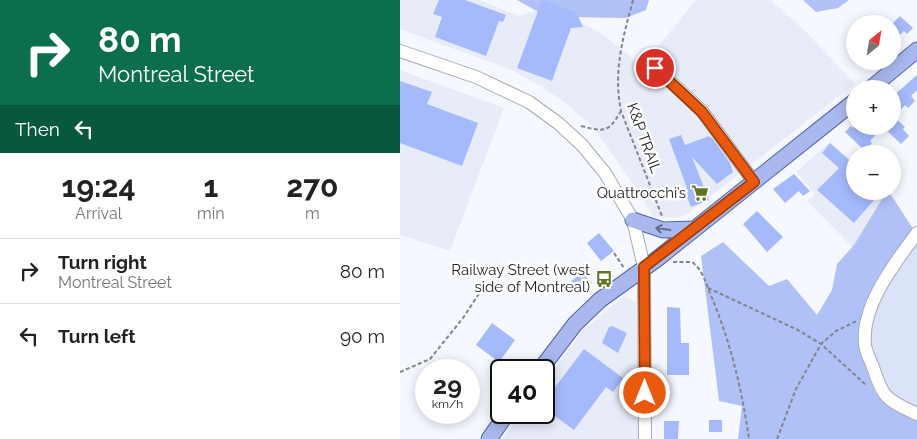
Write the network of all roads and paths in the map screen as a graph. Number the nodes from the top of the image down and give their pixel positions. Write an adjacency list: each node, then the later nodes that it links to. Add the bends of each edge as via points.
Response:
1 (633, 0): 7 (path, K&P TRAIL, via 619,60)
2 (917, 50): 5 (main road)
3 (400, 51): 10 (street, via 476,77 530,102 558,122 605,173)
4 (655, 68): 9 (street, via 702,112)
5 (881, 80)
6 (846, 108): 9 (main road)
7 (621, 111): 8 (path, via 606,130); 11 (path, K&P TRAIL)
8 (581, 126)
9 (754, 182): 12 (main road)
10 (633, 220): 12 (main road, one-way to 10, via 663,230); 16 (street)
11 (666, 222)
12 (695, 228): 16 (main road)
13 (917, 233): 20 (street, via 880,289)
14 (614, 254): 17 (path)
15 (672, 262): 19 (path, via 692,262 702,273)
16 (644, 267): 22 (main road, via 600,300 575,324); 28 (street)
17 (624, 268)
18 (486, 282): 23 (path, via 463,318 430,359)
19 (708, 288): 21 (path, via 773,316); 29 (path, via 742,392)
20 (868, 315): 21 (path, via 836,331); 24 (street, via 866,345)
21 (821, 344): 24 (path, via 863,383); 30 (path, via 796,389)
22 (548, 359)
23 (400, 372)
24 (882, 392): 25 (street)
25 (917, 414)
26 (500, 424): 27 (main road)
27 (489, 439)
28 (645, 439)
29 (749, 439)
30 (777, 439)

